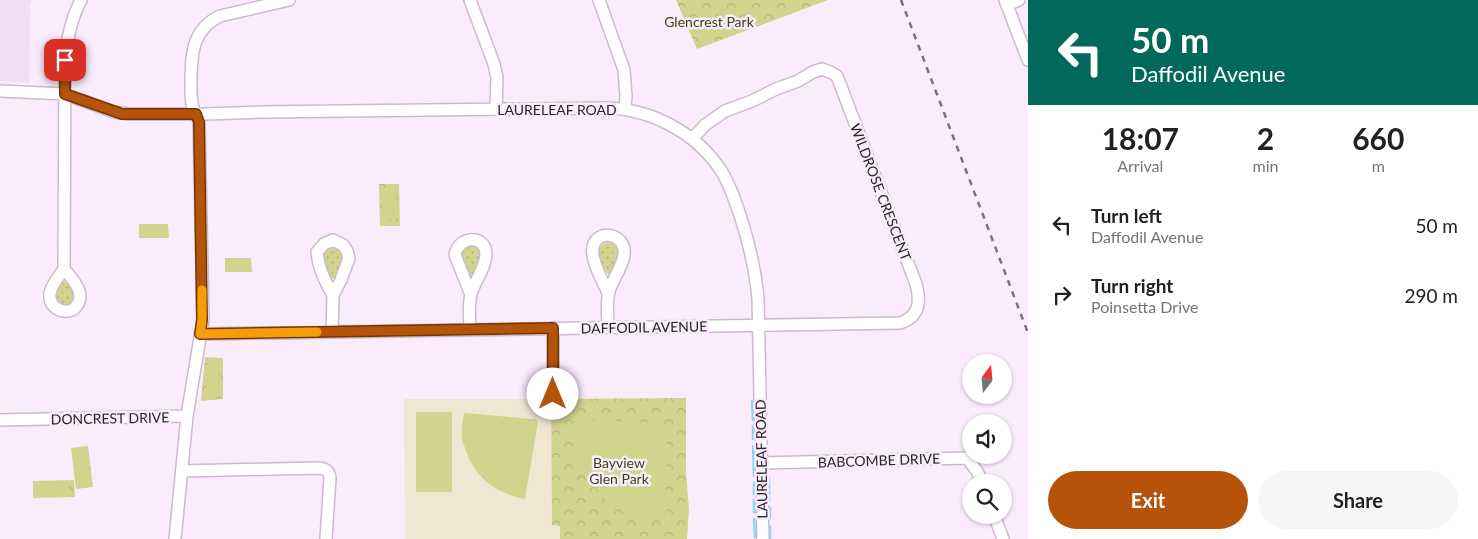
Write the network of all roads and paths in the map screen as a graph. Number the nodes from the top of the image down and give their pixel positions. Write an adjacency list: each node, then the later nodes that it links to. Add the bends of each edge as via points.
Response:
1 (81, 0): 9 (street, via 66,43)
2 (289, 0): 12 (street, via 220,16 205,26 191,60 192,105)
3 (470, 0): 10 (street, via 494,64)
4 (599, 0): 11 (street, via 624,70)
5 (1019, 0): 6 (street)
6 (1006, 2): 7 (street)
7 (1028, 60)
8 (0, 91): 9 (street, LAURELEAF ROAD)
9 (65, 94): 12 (street, LAURELEAF ROAD, via 122,114); 14 (street)
10 (496, 109): 11 (street, LAURELEAF ROAD); 12 (street, LAURELEAF ROAD)
11 (625, 109): 13 (street, LAURELEAF ROAD, via 674,126)
12 (196, 114): 23 (street, via 200,173)
13 (692, 139): 18 (street, LAURELEAF ROAD, via 721,171 737,204 755,271); 18 (street, WILDROSE CRESCENT, via 725,110 822,69 837,76 919,296 910,320 900,323)
14 (64, 269)
15 (608, 293): 19 (street)
16 (333, 295): 22 (street)
17 (471, 295): 21 (street)
18 (759, 325): 19 (street, DAFFODIL AVENUE); 27 (street, LAURELEAF ROAD)
19 (608, 327): 20 (street, DAFFODIL AVENUE)
20 (553, 328): 21 (street, DAFFODIL AVENUE); 24 (street)
21 (470, 330): 22 (street, DAFFODIL AVENUE)
22 (332, 332): 23 (street, DAFFODIL AVENUE)
23 (200, 334): 25 (street)
24 (553, 394)
25 (186, 416): 26 (street, DONCREST DRIVE); 28 (street, DONCREST DRIVE)
26 (0, 420)
27 (762, 462): 29 (street, BABCOMBE DRIVE, via 967,458); 33 (street, LAURELEAF ROAD)
28 (182, 472): 31 (street, DONCREST DRIVE); 32 (street, via 325,469 330,478)
29 (978, 474)
30 (997, 524): 34 (street)
31 (175, 539)
32 (326, 539)
33 (763, 539)
34 (1003, 539)

